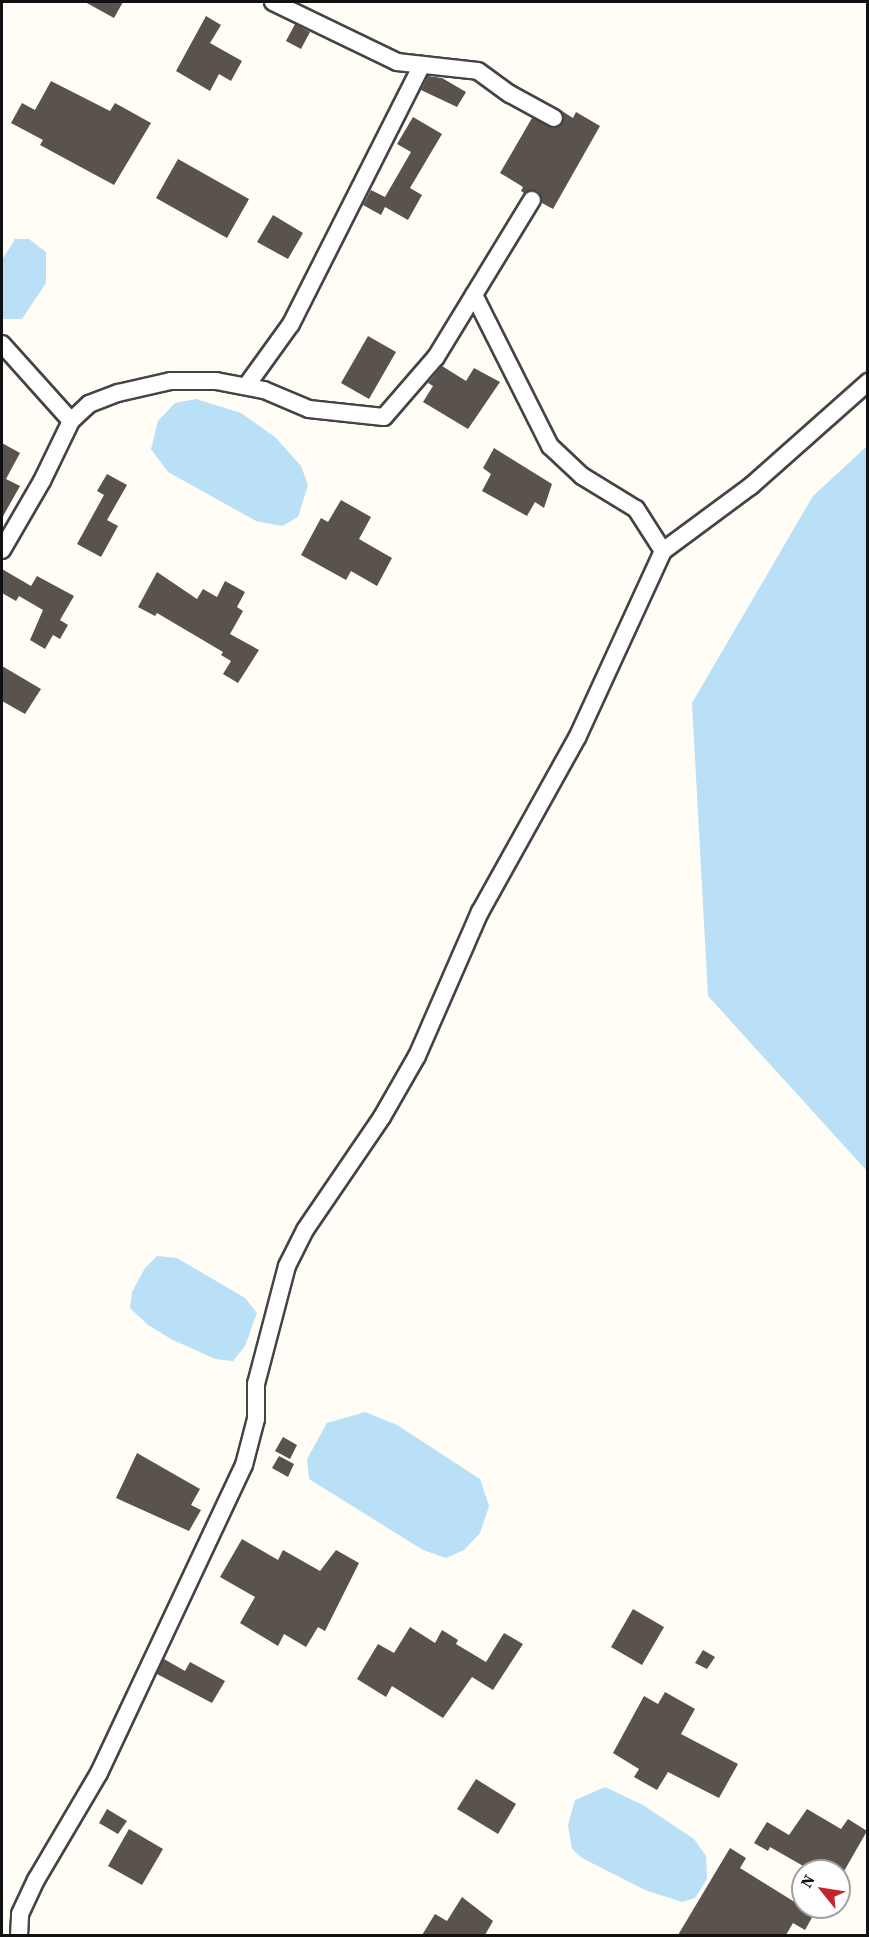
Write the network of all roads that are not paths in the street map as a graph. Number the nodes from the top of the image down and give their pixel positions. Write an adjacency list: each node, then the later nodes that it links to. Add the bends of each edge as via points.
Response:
1 (273, 2): 2 (street, via 397,62)
2 (422, 65): 3 (street, via 478,71); 8 (street, via 291,324)
3 (554, 118)
4 (532, 200): 5 (street)
5 (474, 295): 8 (street, via 436,357 384,417 309,409); 11 (street, via 550,446 582,476 636,509)
6 (2, 344): 9 (street)
7 (867, 382): 11 (street, via 751,486)
8 (247, 385): 9 (street, via 216,381 146,384 89,404)
9 (71, 421): 10 (street)
10 (2, 550)
11 (663, 551): 12 (street, via 577,738 480,912 417,1056 382,1117 305,1230 287,1266 256,1384 256,1419 244,1465 99,1773 20,1914)
12 (19, 1935)

